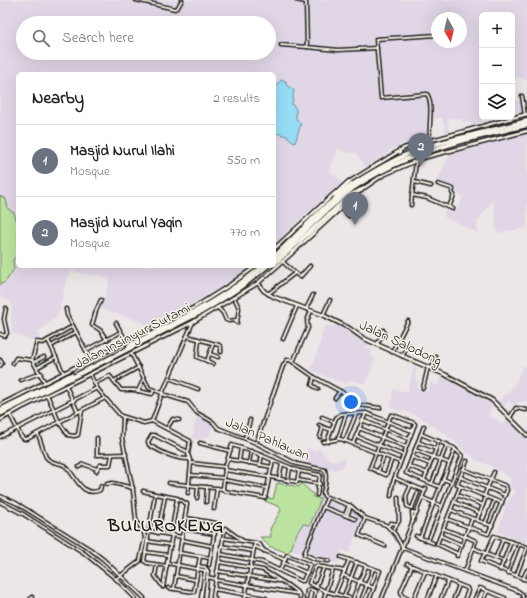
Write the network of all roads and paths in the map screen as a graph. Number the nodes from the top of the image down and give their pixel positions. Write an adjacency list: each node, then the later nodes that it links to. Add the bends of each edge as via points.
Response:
1 (136, 0): 2 (street, via 174,9)
2 (182, 0)
3 (296, 0): 6 (street, via 306,2)
4 (431, 35): 7 (street, via 376,39)
5 (281, 45): 6 (street)
6 (307, 47): 7 (street, via 338,50)
7 (377, 48): 14 (street, via 381,98 427,94 431,116)
8 (522, 96): 9 (street)
9 (526, 115): 14 (street)
10 (527, 120): 13 (highway)
11 (527, 125): 13 (highway)
12 (527, 131): 16 (street)
13 (465, 139): 20 (highway, bridge, via 423,152)
14 (430, 140): 15 (street)
15 (399, 150): 17 (street); 20 (street)
16 (416, 160): 17 (street); 18 (street)
17 (405, 165): 22 (street, via 383,175)
18 (414, 182): 21 (street); 23 (street)
19 (438, 184): 25 (street, via 453,189 454,195)
20 (351, 185): 29 (street, via 322,204); 30 (highway); 31 (highway)
21 (431, 186)
22 (361, 190): 26 (street); 32 (highway, via 351,195)
23 (412, 195): 24 (street); 25 (street)
24 (411, 204)
25 (449, 207): 27 (street)
26 (341, 208): 28 (street); 33 (street)
27 (453, 209)
28 (349, 216)
29 (276, 247)
30 (276, 254)
31 (276, 258)
32 (276, 262)
33 (283, 262): 39 (street); 41 (street)
34 (310, 266): 41 (street, via 300,277)
35 (253, 268): 69 (street, via 195,307)
36 (260, 268): 121 (highway, Jalan Insinyur Sutami, via 200,309)
37 (265, 268): 42 (highway, Jalan Insinyur Sutami)
38 (268, 268): 42 (highway)
39 (276, 268)
40 (276, 268): 43 (street)
41 (295, 273): 44 (street)
42 (256, 276): 125 (highway, Jalan Insinyur Sutami, via 201,312)
43 (258, 283): 44 (street, Jalan Salodong); 46 (street)
44 (268, 294): 49 (street, Jalan Salodong)
45 (313, 295): 53 (street)
46 (234, 297): 50 (street); 50 (street, via 239,308 236,323 236,320 226,320)
47 (101, 300): 67 (street, via 92,326 100,330)
48 (330, 300): 55 (street)
49 (297, 306): 53 (street, Jalan Salodong); 65 (street)
50 (217, 307): 57 (street)
51 (6, 308): 63 (street, via 4,319 7,333 5,336)
52 (66, 309): 59 (street)
53 (306, 309): 54 (street, Jalan Salodong)
54 (311, 311): 55 (street, Jalan Salodong); 88 (street, via 307,321 308,328)
55 (323, 315): 71 (street, Jalan Salodong)
56 (408, 321): 76 (street)
57 (193, 322): 64 (street); 77 (street)
58 (116, 323): 62 (street)
59 (73, 326): 61 (street); 66 (street)
60 (383, 330): 71 (street)
61 (76, 332): 73 (street); 74 (street)
62 (122, 332): 67 (street); 69 (street)
63 (0, 334)
64 (186, 336): 68 (street); 101 (street)
65 (283, 338)
66 (48, 340): 73 (street); 86 (street, via 36,342)
67 (107, 340): 74 (street)
68 (199, 340): 70 (street); 87 (street, via 197,357)
69 (127, 342): 85 (street)
70 (213, 344): 75 (street, via 220,346); 78 (street)
71 (377, 344): 76 (street, Jalan Salodong)
72 (409, 345): 79 (street)
73 (51, 346): 81 (street)
74 (86, 350): 85 (street)
75 (221, 352)
76 (392, 352): 79 (street, Jalan Salodong)
77 (131, 353): 93 (street, Jalan Pahlawan); 98 (street)
78 (210, 354): 82 (street); 87 (street)
79 (402, 356): 94 (street, Jalan Salodong)
80 (44, 357): 86 (street)
81 (56, 357): 92 (street); 96 (street)
82 (218, 357)
83 (436, 357): 95 (street)
84 (0, 360): 91 (street)
85 (91, 360): 96 (street)
86 (33, 361): 89 (street, via 16,358); 92 (street)
87 (208, 361): 90 (street)
88 (293, 362): 99 (street); 169 (street, via 288,360 284,363)
89 (13, 363)
90 (213, 364)
91 (0, 366)
92 (37, 367): 97 (street)
93 (139, 367): 100 (street, Jalan Pahlawan); 104 (street)
94 (428, 367): 95 (street, Jalan Salodong); 109 (street)
95 (431, 369): 134 (street, Jalan Salodong, via 446,374 492,400)
96 (63, 372): 103 (street)
97 (41, 373): 102 (street); 103 (street)
98 (90, 374): 105 (street); 106 (street)
99 (314, 377): 108 (street, via 312,386); 113 (street)
100 (144, 378): 111 (street, Jalan Pahlawan, via 149,388); 112 (street)
101 (169, 378): 110 (street); 114 (street)
102 (21, 380)
103 (44, 381): 119 (street)
104 (114, 381): 105 (street, via 109,376); 112 (street, via 120,389)
105 (95, 383): 107 (street)
106 (66, 386): 115 (street); 118 (street)
107 (97, 388): 116 (street); 118 (street)
108 (318, 388)
109 (423, 388)
110 (198, 389)
111 (154, 390): 112 (street, via 152,394); 114 (street, Jalan Pahlawan)
112 (138, 391)
113 (340, 391): 117 (street); 120 (street, via 347,395 347,404)
114 (162, 394): 140 (street); 160 (street, Jalan Pahlawan, via 188,402 197,413 218,428)
115 (47, 395): 122 (street); 125 (street)
116 (105, 398): 123 (street); 131 (street)
117 (335, 398)
118 (72, 400): 122 (street); 126 (street)
119 (0, 405)
120 (380, 408)
121 (0, 410)
122 (54, 410): 141 (street); 146 (street)
123 (82, 410): 126 (street); 141 (street, via 78,436 68,435)
124 (526, 410): 134 (street, via 516,408)
125 (9, 412): 130 (highway, Jalan Insinyur Sutami); 136 (street); 146 (street)
126 (78, 412): 141 (street)
127 (356, 413): 128 (street); 129 (street); 164 (street)
128 (366, 413): 139 (street); 143 (street)
129 (346, 414): 133 (street); 162 (street)
130 (0, 415)
131 (123, 417): 140 (street, via 144,423); 183 (street, via 122,438)
132 (322, 417): 135 (street)
133 (336, 418): 135 (street); 142 (street)
134 (509, 418): 155 (street, Jalan Salodong)
135 (328, 419): 142 (street)
136 (0, 420)
137 (179, 420): 147 (street, via 173,419)
138 (250, 420): 160 (street)
139 (362, 420): 149 (street); 151 (street)
140 (152, 421): 147 (street)
141 (59, 422): 153 (street)
142 (334, 422): 150 (street)
143 (389, 422): 151 (street); 152 (street); 152 (street, via 391,415 394,415 414,423)
144 (319, 425): 148 (street)
145 (424, 426): 154 (street)
146 (17, 428): 153 (street, via 24,439); 157 (street)
147 (167, 428): 180 (street, via 190,441)
148 (323, 428): 150 (street); 158 (street)
149 (359, 428): 156 (street); 161 (street)
150 (331, 430): 167 (street)
151 (386, 430): 161 (street); 163 (street)
152 (412, 431): 163 (street)
153 (38, 434): 233 (street, via 47,458 57,465 66,466 83,488 97,491)
154 (421, 434): 165 (street); 168 (street)
155 (527, 435)
156 (356, 436): 171 (street); 173 (street)
157 (0, 437)
158 (320, 437)
159 (98, 438): 184 (street, via 97,455)
160 (245, 438): 169 (street, Jalan Pahlawan)
161 (383, 438): 173 (street); 174 (street)
162 (338, 439): 164 (street); 167 (street)
163 (409, 439): 174 (street)
164 (346, 441): 171 (street)
165 (439, 441): 172 (street); 176 (street)
166 (323, 442): 167 (street)
167 (328, 442)
168 (418, 442): 176 (street); 178 (street)
169 (256, 443): 257 (street, Jalan Pahlawan, via 297,464 325,470 326,486 322,493)
170 (200, 444): 179 (street)
171 (353, 444): 182 (street)
172 (447, 444): 177 (street); 194 (street)
173 (379, 445): 182 (street); 186 (street)
174 (406, 447): 186 (street)
175 (241, 448): 179 (street, via 232,445); 181 (street); 195 (street)
176 (436, 449): 189 (street)
177 (455, 449): 200 (street); 226 (street, via 461,457)
178 (415, 450): 188 (street); 189 (street)
179 (230, 451): 191 (street)
180 (188, 452): 190 (street); 190 (street, via 154,435 148,442 168,455)
181 (251, 452): 185 (street); 199 (street)
182 (376, 453): 187 (street); 212 (street, via 370,468)
183 (126, 454): 184 (street); 238 (street)
184 (112, 455): 205 (street, via 110,465 100,465 97,470 84,464)
185 (262, 455): 193 (street); 203 (street)
186 (403, 455): 197 (street)
187 (384, 456): 192 (street); 212 (street)
188 (412, 457): 202 (street); 204 (street)
189 (433, 457): 194 (street); 202 (street)
190 (189, 459): 198 (street)
191 (228, 459): 195 (street); 206 (street)
192 (392, 459): 197 (street); 212 (street, via 386,474)
193 (273, 460): 201 (street); 207 (street)
194 (441, 460): 200 (street); 230 (street)
195 (239, 461): 199 (street)
196 (467, 461): 209 (street)
197 (400, 462): 216 (street)
198 (191, 463): 206 (street); 215 (street)
199 (249, 463): 203 (street)
200 (449, 463): 221 (street)
201 (282, 464): 208 (street); 220 (street)
202 (430, 464): 214 (street)
203 (260, 465): 207 (street)
204 (408, 466): 214 (street); 223 (street, via 406,474)
205 (79, 467)
206 (226, 467): 210 (street)
207 (272, 467): 217 (street)
208 (290, 468): 211 (street); 225 (street)
209 (463, 469): 218 (street); 224 (street)
210 (225, 470): 217 (street); 219 (street)
211 (299, 471): 222 (street); 229 (street, via 320,475)
212 (378, 472)
213 (494, 472): 224 (street)
214 (427, 473): 223 (street)
215 (190, 475): 219 (street); 231 (street)
216 (395, 476): 232 (street); 252 (street)
217 (270, 477): 220 (street); 241 (street)
218 (460, 477): 237 (street, via 457,484); 242 (street)
219 (224, 479): 240 (street); 241 (street)
220 (280, 479): 225 (street)
221 (443, 479): 226 (street); 236 (street)
222 (298, 480): 225 (street); 229 (street)
223 (424, 480): 230 (street)
224 (490, 480): 242 (street); 249 (street, via 507,486)
225 (288, 481)
226 (451, 482): 267 (street)
227 (169, 483): 231 (street)
228 (107, 484): 238 (street)
229 (320, 484): 248 (street)
230 (432, 484): 236 (street)
231 (188, 485): 234 (street); 244 (street)
232 (411, 485): 245 (street, via 406,496 407,506 412,508); 258 (street, via 426,490)
233 (101, 486)
234 (198, 486): 235 (street); 256 (street)
235 (207, 487): 239 (street); 261 (street)
236 (440, 487): 263 (street)
237 (460, 487): 247 (street); 253 (street)
238 (133, 488): 357 (street, via 136,520 145,538 140,561)
239 (217, 488): 240 (street); 269 (street)
240 (222, 488): 241 (street, via 264,499)
241 (267, 488)
242 (487, 488): 249 (street); 253 (street)
243 (143, 491): 246 (street)
244 (188, 493)
245 (418, 493)
246 (154, 494): 251 (street); 288 (street)
247 (457, 494): 262 (street); 265 (street)
248 (317, 495)
249 (505, 495): 264 (street)
250 (0, 496): 357 (street, via 16,503 90,550)
251 (165, 496): 255 (street); 290 (street)
252 (391, 496)
253 (485, 496): 259 (street); 265 (street)
254 (398, 497): 280 (street)
255 (177, 498): 274 (street, via 187,504); 292 (street)
256 (197, 498)
257 (327, 498): 266 (street); 268 (street)
258 (423, 498): 263 (street); 271 (street)
259 (494, 500): 264 (street); 282 (street)
260 (0, 502): 367 (street, via 84,553)
261 (206, 502)
262 (454, 502): 270 (street); 272 (street)
263 (434, 503): 267 (street); 298 (street)
264 (502, 503): 284 (street)
265 (483, 505): 272 (street)
266 (350, 506): 273 (street); 275 (street)
267 (442, 506): 303 (street)
268 (323, 507): 273 (street); 332 (street, via 304,554 314,560)
269 (214, 509)
270 (451, 510): 276 (street); 278 (street)
271 (417, 513): 281 (street); 281 (street, via 412,512)
272 (480, 513): 279 (street)
273 (346, 516): 277 (street)
274 (186, 518): 286 (street); 291 (street, via 214,522)
275 (365, 518): 283 (street); 313 (street, via 359,535)
276 (472, 518): 279 (street); 285 (street)
277 (355, 519)
278 (447, 519): 285 (street); 287 (street)
279 (477, 520): 282 (street)
280 (397, 524): 283 (street, via 390,523); 289 (street)
281 (413, 524): 314 (street)
282 (485, 524): 284 (street)
283 (388, 526): 289 (street)
284 (492, 526): 285 (street, via 488,534)
285 (469, 527): 295 (street)
286 (184, 529): 291 (street); 296 (street)
287 (444, 529): 294 (street); 295 (street)
288 (149, 530): 290 (street); 301 (street)
289 (393, 531): 314 (street)
290 (158, 533): 292 (street)
291 (214, 534): 310 (street)
292 (171, 535): 296 (street); 308 (street)
293 (416, 536): 298 (street)
294 (440, 536): 309 (street); 309 (street, via 438,545 458,555)
295 (465, 536): 309 (street); 315 (street, via 476,541)
296 (182, 537): 300 (street)
297 (223, 538): 302 (street); 302 (street, via 226,528); 311 (street)
298 (420, 538): 303 (street)
299 (503, 539): 304 (street); 321 (street, via 494,536); 326 (street)
300 (182, 540): 310 (street); 320 (street)
301 (147, 541): 308 (street); 319 (street)
302 (243, 541): 305 (street)
303 (428, 541): 306 (street)
304 (511, 542): 307 (street); 330 (street)
305 (255, 543): 312 (street); 317 (street)
306 (433, 543)
307 (520, 544): 316 (street); 356 (street)
308 (170, 545): 323 (street)
309 (462, 545)
310 (212, 546): 327 (street)
311 (221, 546): 318 (street); 322 (street)
312 (254, 546): 317 (street); 318 (street)
313 (385, 546)
314 (403, 548): 353 (street); 403 (street)
315 (474, 548): 321 (street); 353 (street)
316 (527, 548): 362 (street)
317 (264, 550): 331 (street)
318 (253, 551): 328 (street)
319 (145, 552): 323 (street); 338 (street, via 144,562)
320 (180, 552): 324 (street); 336 (street)
321 (486, 553): 326 (street); 349 (street, via 482,562)
322 (220, 554): 328 (street); 333 (street)
323 (168, 555): 335 (street)
324 (200, 556): 327 (street); 344 (street)
325 (341, 557): 329 (street)
326 (496, 557): 330 (street)
327 (210, 558): 339 (street)
328 (252, 560): 345 (street); 348 (street)
329 (349, 560): 334 (street); 352 (street)
330 (504, 560): 349 (street)
331 (284, 561): 348 (street); 355 (street); 355 (street, via 288,556 310,565)
332 (329, 561)
333 (219, 562): 345 (street); 351 (street)
334 (357, 562): 341 (street); 364 (street)
335 (167, 563): 336 (street); 340 (street)
336 (178, 564): 344 (street); 359 (street)
337 (407, 564): 342 (street)
338 (157, 565): 340 (street); 340 (street, via 155,576 163,587)
339 (209, 565)
340 (167, 566)
341 (366, 566): 347 (street); 372 (street)
342 (412, 566): 354 (street); 404 (street, via 401,591 402,596)
343 (324, 567): 346 (street); 376 (street); 376 (street, via 315,566 309,583)
344 (198, 568): 363 (street, via 207,571); 368 (street)
345 (250, 568): 360 (street); 370 (street, via 264,570)
346 (333, 569): 352 (street); 382 (street)
347 (373, 569): 374 (street); 378 (street, via 380,571)
348 (280, 570): 355 (street, via 301,581)
349 (500, 570): 356 (street)
350 (527, 570): 366 (street)
351 (217, 571): 360 (street); 365 (street)
352 (345, 571): 358 (street)
353 (465, 571): 414 (street, via 518,590)
354 (425, 572): 361 (street); 405 (street)
355 (306, 573)
356 (508, 573): 362 (street)
357 (121, 575): 367 (street); 390 (street)
358 (343, 575): 364 (street); 386 (street)
359 (176, 576): 368 (street); 379 (street)
360 (248, 576): 370 (street); 373 (street)
361 (436, 576): 371 (street); 406 (street)
362 (516, 576): 366 (street)
363 (206, 577): 365 (street); 380 (street)
364 (351, 578): 372 (street); 388 (street)
365 (216, 579): 373 (street); 381 (street)
366 (523, 579): 369 (street)
367 (116, 580): 389 (street)
368 (196, 580): 379 (street, via 194,592)
369 (527, 580)
370 (282, 581): 384 (street)
371 (448, 581): 375 (street); 407 (street)
372 (359, 582): 374 (street); 400 (street)
373 (247, 585): 384 (street); 385 (street)
374 (366, 585): 378 (street); 401 (street)
375 (459, 585): 408 (street); 409 (street, via 467,589)
376 (316, 587): 382 (street)
377 (168, 588): 379 (street)
378 (374, 588): 402 (street)
379 (174, 589)
380 (204, 589): 391 (street); 392 (street)
381 (214, 589): 385 (street); 393 (street)
382 (325, 591): 386 (street); 399 (street)
383 (487, 591): 387 (street); 410 (street, via 479,588); 411 (street)
384 (298, 593): 396 (street)
385 (245, 594): 394 (street); 395 (street)
386 (335, 594): 388 (street)
387 (495, 594): 412 (street); 413 (street)
388 (344, 596): 400 (street)
389 (135, 598)
390 (144, 598)
391 (201, 598): 392 (street)
392 (205, 598)
393 (215, 598)
394 (245, 598)
395 (266, 598)
396 (300, 598)
397 (306, 598): 398 (street, via 308,589 315,591)
398 (314, 598)
399 (324, 598)
400 (351, 598)
401 (362, 598)
402 (370, 598)
403 (382, 598)
404 (407, 598)
405 (414, 598)
406 (428, 598)
407 (441, 598)
408 (454, 598)
409 (465, 598)
410 (475, 598)
411 (484, 598)
412 (494, 598)
413 (504, 598)
414 (524, 598)

